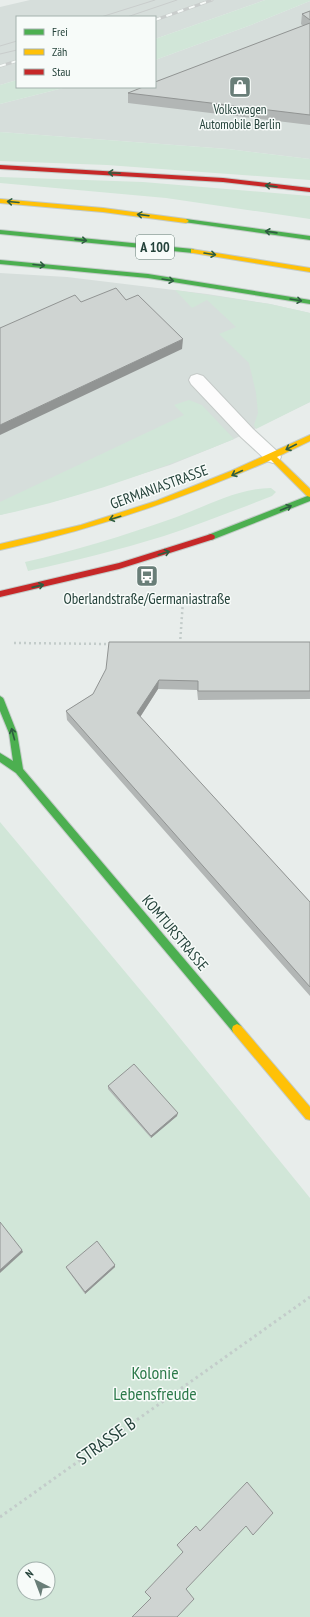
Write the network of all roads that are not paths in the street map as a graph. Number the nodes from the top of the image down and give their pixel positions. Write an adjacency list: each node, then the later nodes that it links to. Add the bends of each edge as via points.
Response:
1 (0, 167): 2 (main road, one-way to 1, via 223,180)
2 (310, 190)
3 (0, 201): 5 (main road, A 100, one-way to 3, via 103,210)
4 (0, 232): 7 (main road, A 100, one-way to 7, via 194,251)
5 (310, 238)
6 (0, 262): 8 (main road, one-way to 8, via 148,276)
7 (310, 270)
8 (310, 302)
9 (196, 380): 11 (lane)
10 (310, 438): 11 (main road, GERMANIASTRASSE, one-way to 11)
11 (273, 457): 12 (main road); 14 (main road, GERMANIASTRASSE, one-way to 14, via 228,477 130,513 74,531)
12 (310, 494)
13 (310, 498): 15 (main road, one-way to 13, via 92,573 177,549)
14 (0, 547)
15 (0, 594)
16 (0, 700): 18 (main road, one-way to 16, via 13,733)
17 (0, 757): 18 (main road, KOMTURSTRASSE)
18 (19, 770): 19 (main road, KOMTURSTRASSE)
19 (310, 1115)

